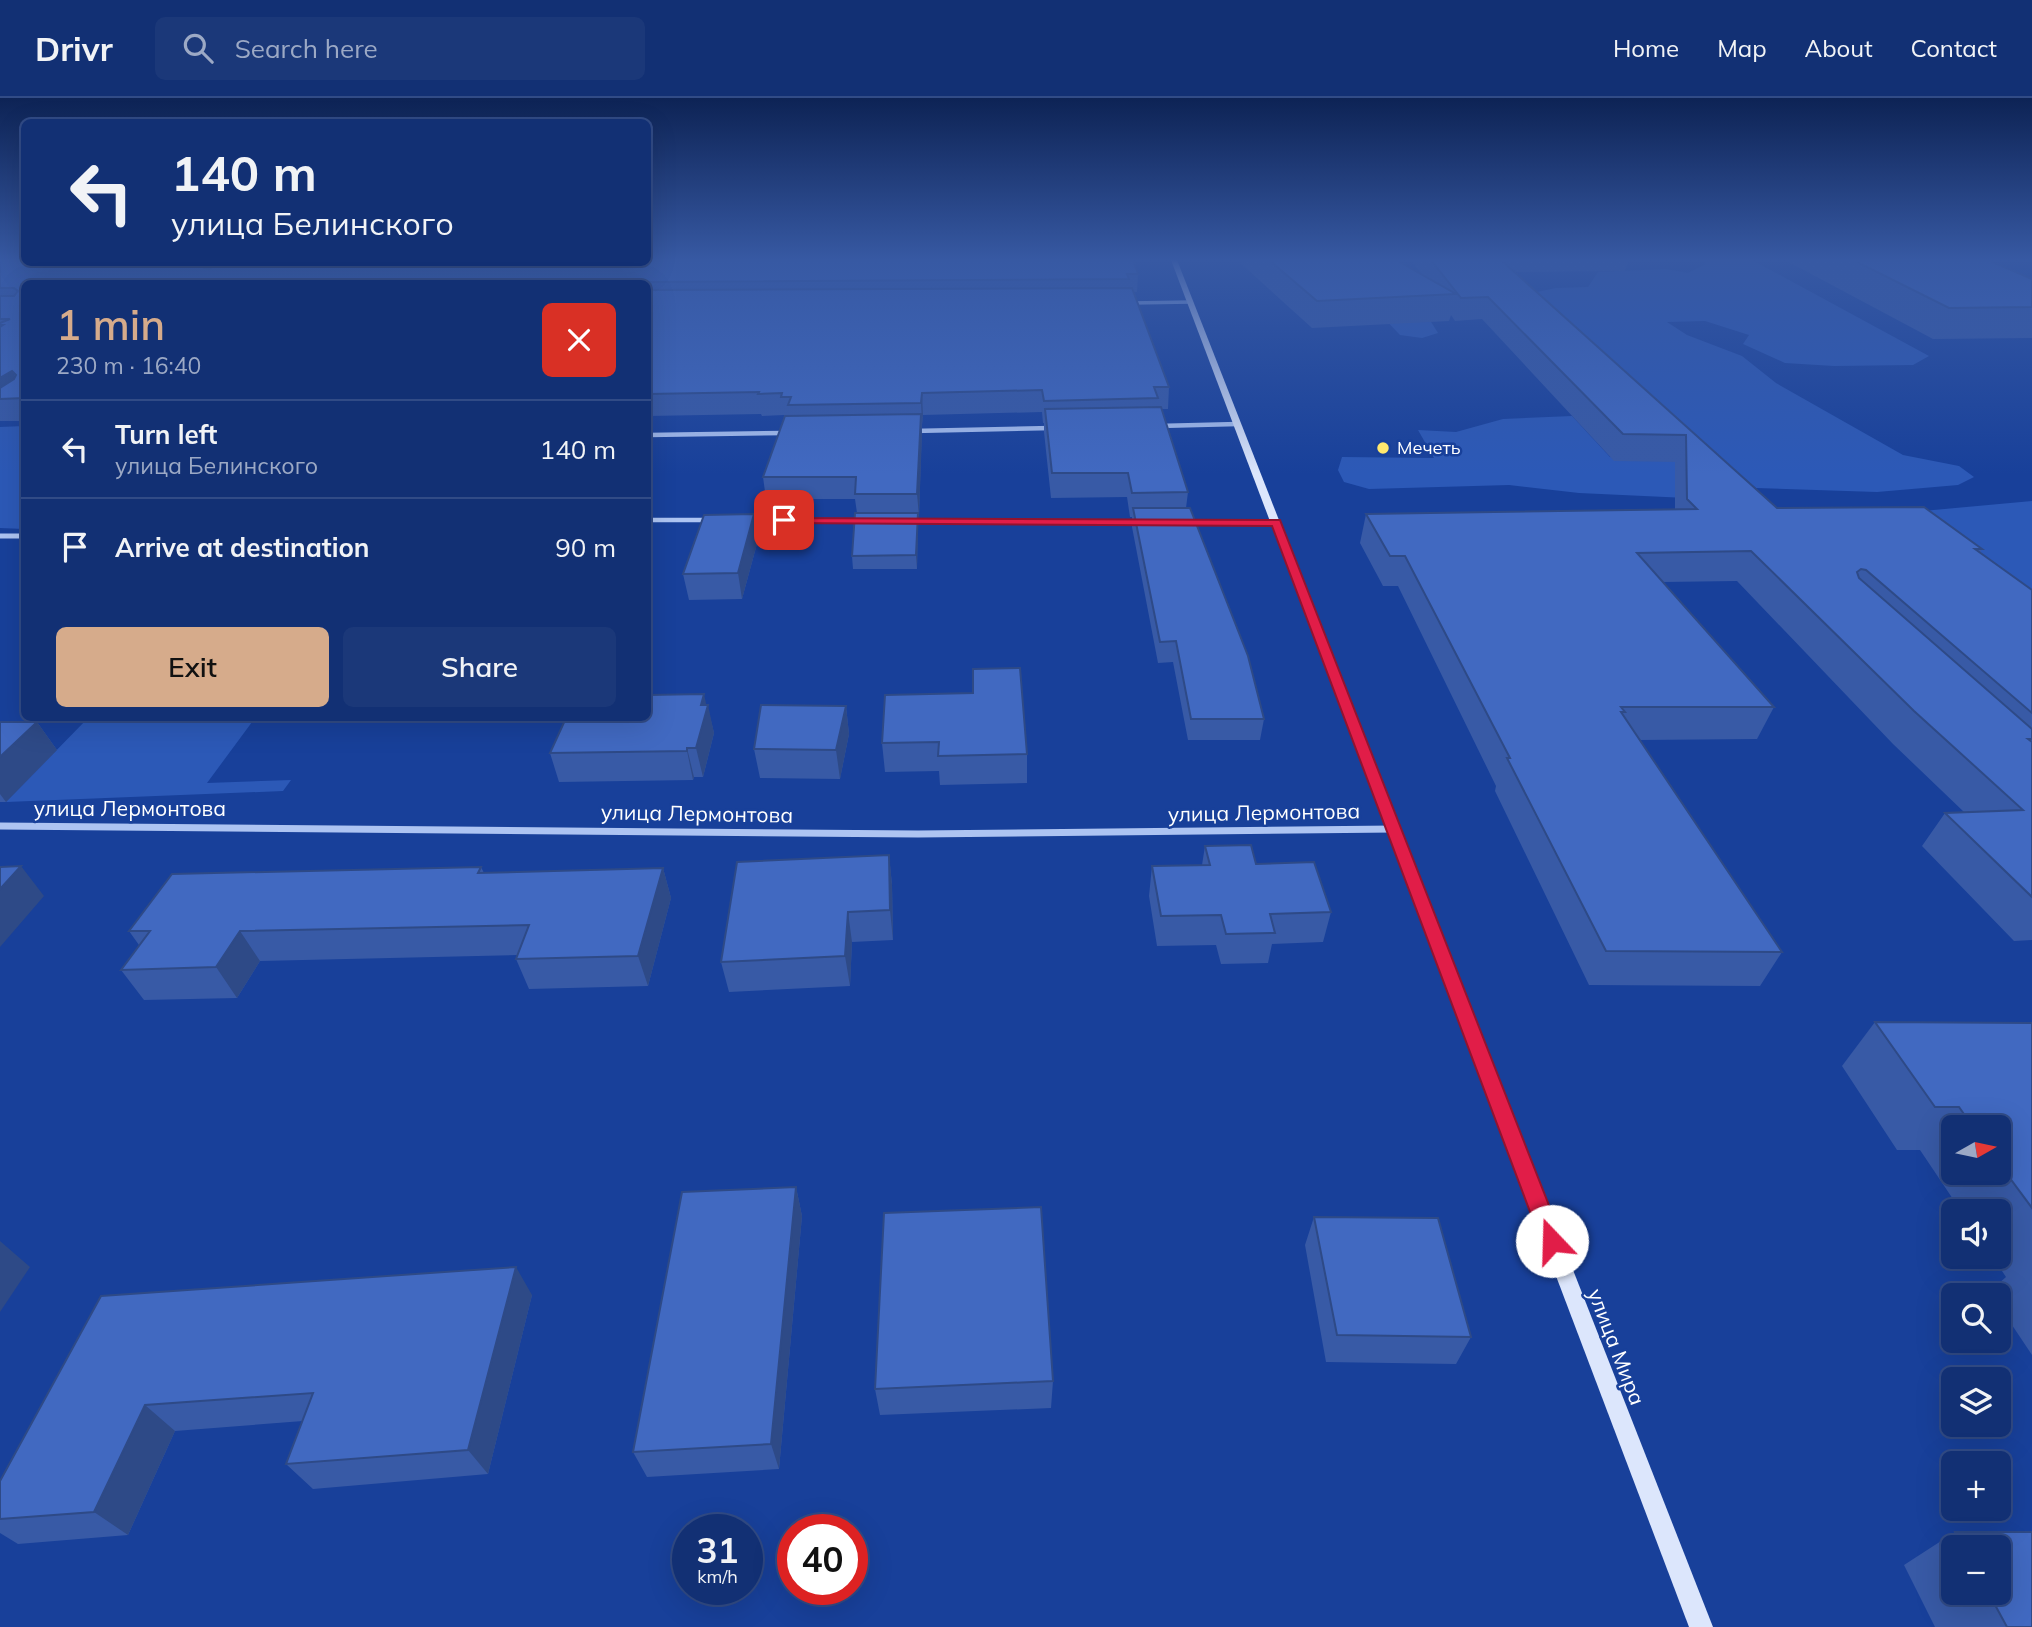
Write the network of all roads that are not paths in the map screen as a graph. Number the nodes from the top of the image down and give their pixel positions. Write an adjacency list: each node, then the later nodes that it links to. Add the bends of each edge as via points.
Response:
1 (1202, 331): 2 (street, улица Мира)
2 (1238, 424): 3 (street); 15 (street, улица Мира)
3 (1144, 426)
4 (1065, 428): 5 (street)
5 (904, 431)
6 (796, 433): 7 (street)
7 (651, 435)
8 (651, 520): 9 (street)
9 (717, 520)
10 (745, 520): 11 (street)
11 (871, 521)
12 (899, 521): 13 (street)
13 (1150, 522)
14 (1178, 522): 15 (street)
15 (1276, 523): 19 (street, улица Мира)
16 (0, 536): 17 (street)
17 (21, 536)
18 (0, 826): 19 (street, улица Лермонтова, via 918,834)
19 (1394, 829): 20 (street, улица Мира)
20 (1701, 1627)

